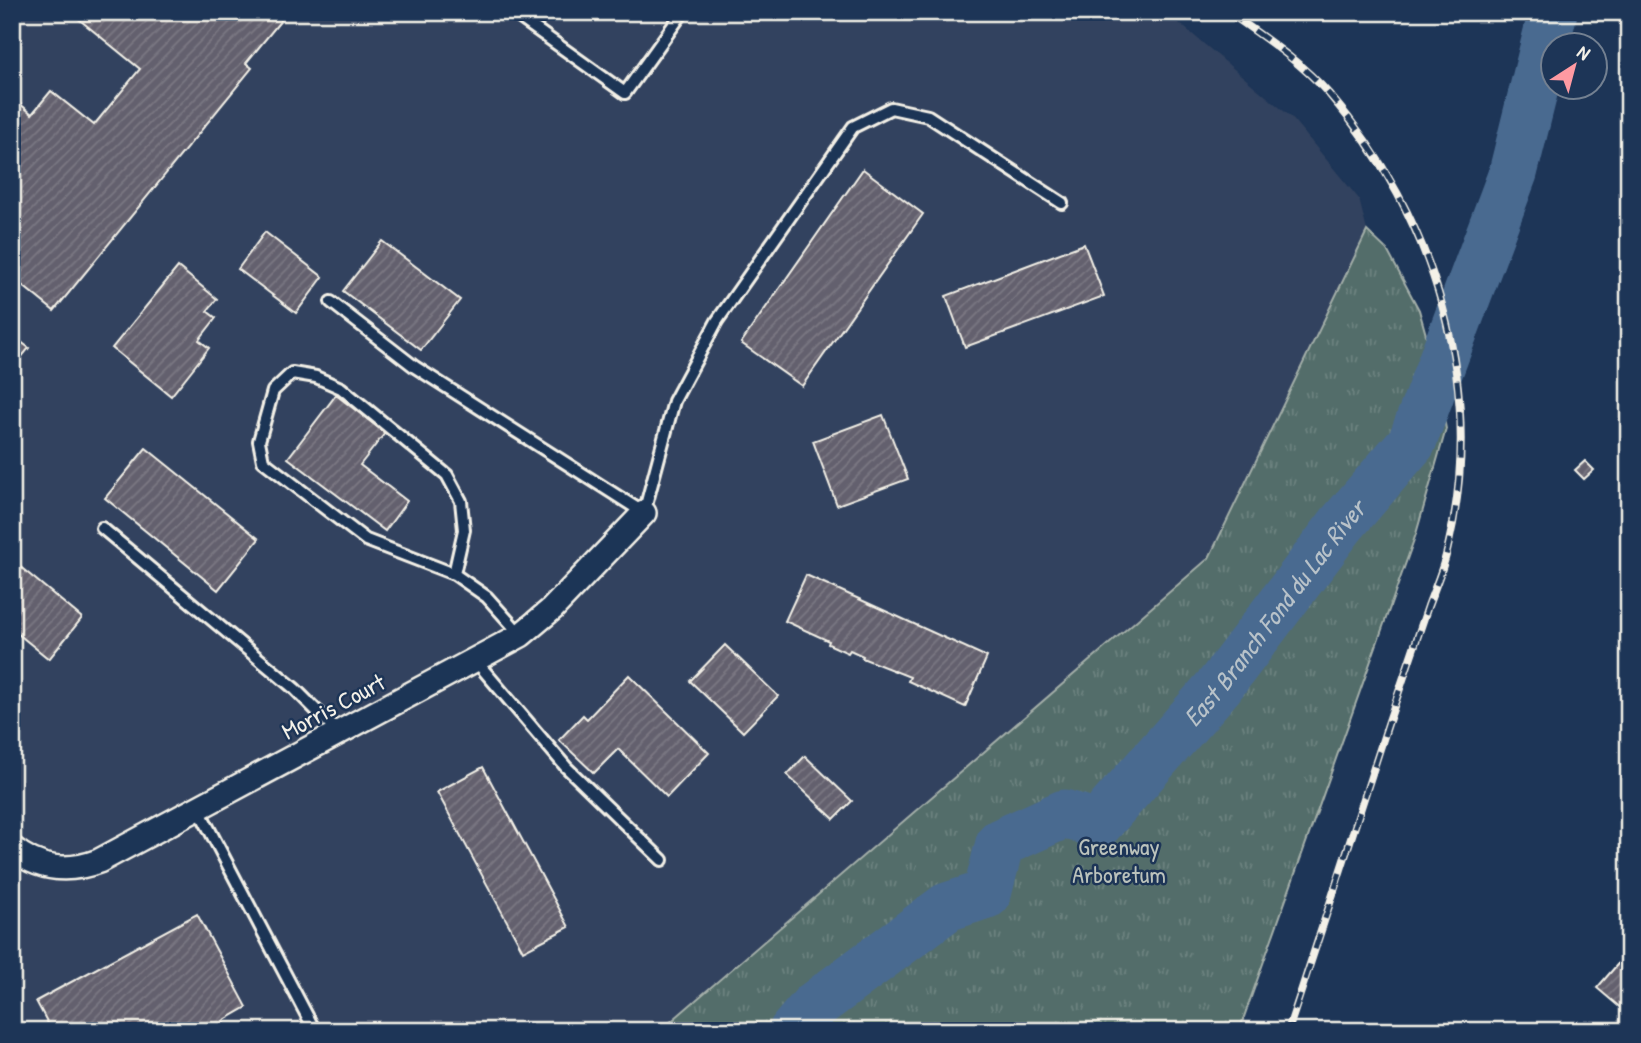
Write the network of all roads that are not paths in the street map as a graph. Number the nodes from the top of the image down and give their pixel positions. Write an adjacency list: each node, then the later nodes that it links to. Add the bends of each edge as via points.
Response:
1 (512, 12): 2 (lane, via 625,93)
2 (682, 12)
3 (1062, 203): 5 (lane, via 928,116 891,108 853,127 717,321 674,401)
4 (331, 302): 5 (lane, via 415,367)
5 (644, 513): 8 (street, Morris Court)
6 (102, 528): 10 (lane, via 295,689)
7 (454, 574): 7 (lane, via 366,540 263,461 259,441 273,391 292,373 341,388 447,475 461,501 464,530); 8 (lane, via 487,597)
8 (521, 635): 9 (street, Morris Court)
9 (475, 660): 10 (street, Morris Court); 13 (lane, via 566,767)
10 (339, 733): 11 (street, Morris Court)
11 (198, 808): 12 (street, Morris Court, via 78,868 46,867); 14 (lane)
12 (12, 848)
13 (662, 860)
14 (315, 1031)

